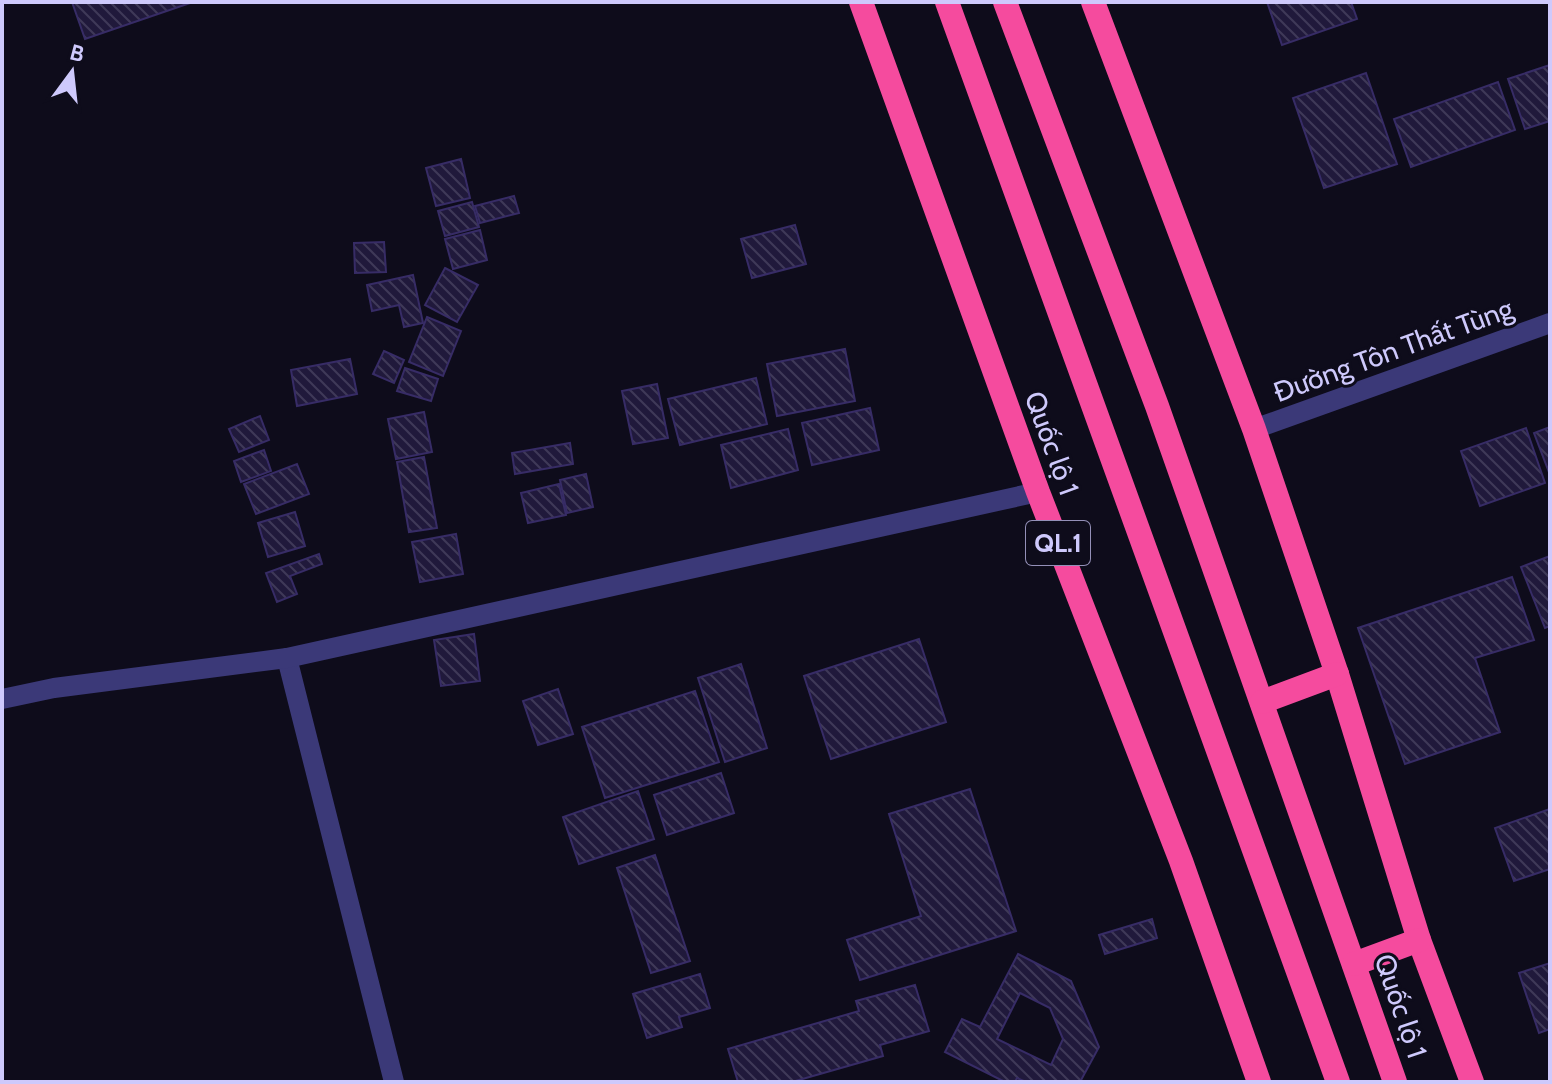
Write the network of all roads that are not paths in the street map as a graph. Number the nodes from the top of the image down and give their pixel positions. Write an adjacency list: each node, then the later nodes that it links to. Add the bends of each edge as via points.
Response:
1 (861, 2): 7 (highway, Quốc lộ 1 / QL.1)
2 (947, 2): 16 (highway, Quốc lộ 1)
3 (1005, 2): 11 (highway, Quốc lộ 1)
4 (1093, 2): 6 (highway, Quốc lộ 1)
5 (1550, 323): 6 (street, Đường Tôn Thất Tùng)
6 (1254, 429): 9 (highway, Quốc lộ 1)
7 (1038, 492): 8 (street); 15 (highway, Quốc lộ 1 / QL.1, via 1181,861)
8 (287, 658): 10 (street); 14 (street)
9 (1337, 674): 11 (highway); 12 (highway, Quốc lộ 1)
10 (2, 699)
11 (1262, 702): 13 (highway, Quốc lộ 1)
12 (1419, 940): 13 (highway); 18 (highway, Quốc lộ 1)
13 (1354, 964): 17 (highway, Quốc lộ 1)
14 (394, 1082)
15 (1259, 1082)
16 (1338, 1082)
17 (1395, 1082)
18 (1472, 1082)

